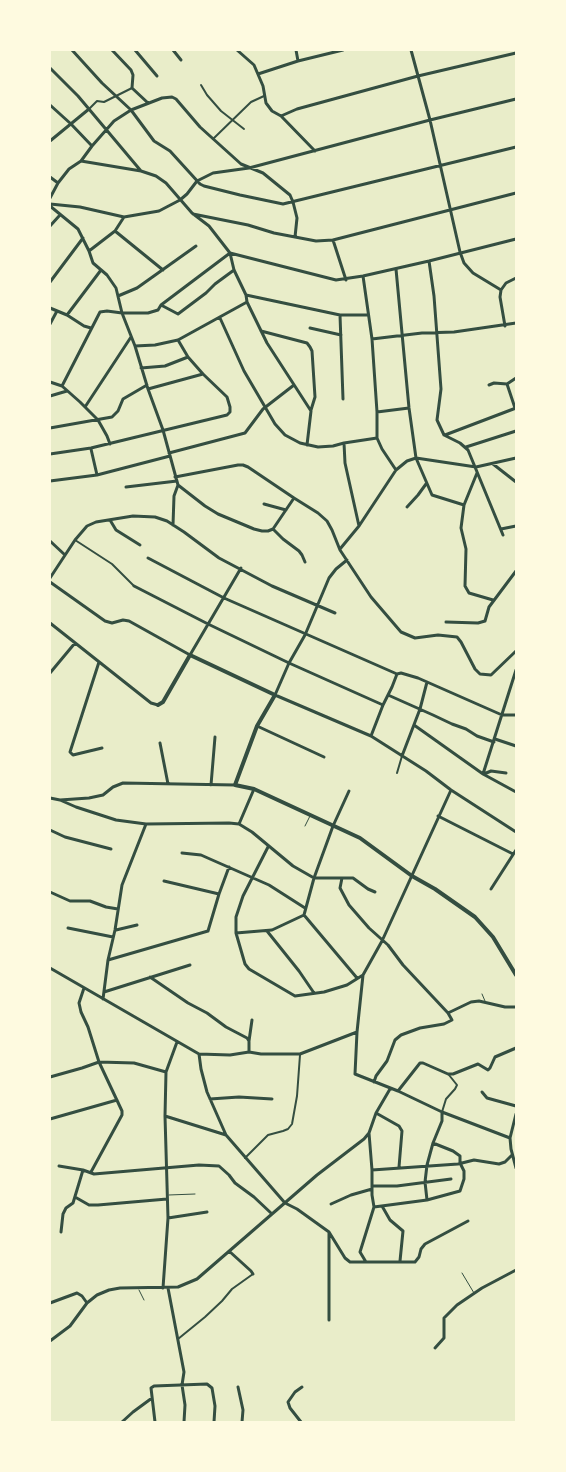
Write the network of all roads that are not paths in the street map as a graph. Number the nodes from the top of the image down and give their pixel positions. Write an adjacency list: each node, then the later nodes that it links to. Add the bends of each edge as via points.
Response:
1 (72, 50): 18 (street)
2 (112, 50): 17 (street, via 132,70)
3 (135, 50): 14 (street)
4 (173, 50): 10 (street)
5 (238, 50): 13 (street, via 254,65)
6 (296, 50): 11 (street)
7 (343, 50): 11 (street)
8 (412, 50): 15 (street)
9 (516, 53): 15 (street)
10 (181, 60)
11 (298, 61): 13 (street)
12 (50, 68): 23 (street)
13 (258, 74): 19 (street)
14 (157, 76)
15 (418, 76): 25 (street); 27 (street)
16 (201, 85): 26 (street, via 221,111)
17 (132, 88): 18 (street); 21 (street)
18 (116, 95): 23 (street, via 103,103 97,101); 24 (street)
19 (264, 96): 25 (street, via 272,111); 26 (street, via 251,102)
20 (516, 100): 27 (street)
21 (148, 103): 24 (street); 31 (street, via 167,97 176,99)
22 (50, 105): 28 (street)
23 (89, 109): 28 (street); 30 (street)
24 (131, 110): 30 (street); 41 (street, via 154,141 170,151)
25 (281, 116): 35 (street)
26 (233, 120): 29 (street); 31 (street)
27 (430, 120): 35 (street); 37 (street)
28 (71, 124): 32 (street); 33 (street)
29 (244, 129)
30 (105, 130): 33 (street); 39 (street)
31 (213, 139): 38 (street)
32 (50, 140)
33 (92, 146): 36 (street)
34 (516, 147): 37 (street)
35 (315, 151): 38 (street)
36 (81, 161): 39 (street); 42 (street)
37 (439, 166): 46 (street); 48 (street)
38 (249, 168): 41 (street, via 212,173); 46 (street, via 264,173 290,195)
39 (141, 171): 45 (street, via 156,176)
40 (50, 177): 42 (street)
41 (197, 181): 45 (street); 46 (street, via 204,186 283,204)
42 (58, 183): 44 (street)
43 (516, 193): 48 (street)
44 (50, 198)
45 (180, 200): 49 (street); 51 (street, via 159,211)
46 (293, 202): 54 (street, via 297,218)
47 (50, 205): 50 (street); 51 (street, via 87,208)
48 (450, 209): 57 (street); 60 (street)
49 (192, 214): 54 (street); 61 (street, via 209,226)
50 (60, 215): 52 (street); 55 (street)
51 (124, 217): 53 (street)
52 (50, 226)
53 (115, 231): 59 (street); 65 (street)
54 (295, 237): 57 (street)
55 (84, 238): 59 (street); 70 (street)
56 (516, 239): 60 (street)
57 (333, 240): 69 (street)
58 (196, 246): 65 (street)
59 (89, 251): 64 (street, via 93,263)
60 (460, 252): 62 (street); 71 (street, via 472,273)
61 (230, 253): 66 (street); 69 (street, via 326,278); 75 (street)
62 (428, 261): 63 (street); 89 (street)
63 (396, 269): 67 (street); 91 (street)
64 (101, 270): 73 (street, via 112,281); 79 (street)
65 (163, 270): 73 (street, via 137,288)
66 (234, 270): 72 (street); 75 (street, via 177,315)
67 (362, 276): 69 (street); 81 (street)
68 (516, 278): 71 (street)
69 (346, 280)
70 (50, 282)
71 (501, 290): 85 (street)
72 (246, 295): 74 (street); 80 (street)
73 (118, 296): 78 (street)
74 (247, 302): 82 (street); 88 (street)
75 (161, 305): 78 (street, via 153,312)
76 (50, 308): 77 (street)
77 (57, 311): 79 (street); 84 (street)
78 (122, 313): 86 (street, via 100,312); 92 (street)
79 (67, 315): 86 (street)
80 (340, 315): 81 (street); 90 (street)
81 (368, 315): 93 (street)
82 (220, 318): 94 (street); 110 (street, via 244,371)
83 (516, 323): 85 (street)
84 (50, 324)
85 (505, 326): 89 (street)
86 (91, 328): 104 (street)
87 (310, 328): 90 (street)
88 (260, 331): 102 (street); 113 (street, via 310,346 314,397)
89 (437, 332): 91 (street); 119 (street, via 441,389 437,420)
90 (341, 334): 108 (street)
91 (402, 335): 93 (street); 111 (street)
92 (131, 337): 95 (street); 109 (street)
93 (372, 339): 114 (street)
94 (178, 340): 95 (street); 96 (street)
95 (135, 346): 97 (street)
96 (188, 357): 97 (street, via 165,366); 98 (street)
97 (142, 368): 105 (street)
98 (203, 374): 105 (street); 117 (street, via 227,397 230,412)
99 (516, 378): 101 (street)
100 (50, 382): 104 (street)
101 (508, 384): 103 (street); 112 (street)
102 (294, 385): 110 (street); 113 (street)
103 (489, 385)
104 (62, 386): 106 (street)
105 (147, 387): 115 (street, via 123,399 112,417); 117 (street)
106 (67, 391): 107 (street); 109 (street)
107 (50, 396)
108 (343, 399)
109 (85, 407): 115 (street)
110 (266, 407): 123 (street, via 281,432); 127 (street, via 245,433)
111 (409, 408): 114 (street); 128 (street)
112 (515, 408): 119 (street)
113 (311, 411): 123 (street)
114 (377, 412): 120 (street)
115 (98, 420): 116 (street); 122 (street)
116 (50, 428)
117 (163, 430): 122 (street); 127 (street)
118 (516, 431): 124 (street)
119 (444, 435): 124 (street)
120 (377, 438): 121 (street); 132 (street)
121 (344, 442): 123 (street, via 333,446); 147 (street, via 345,463)
122 (110, 444): 125 (street)
123 (307, 445)
124 (466, 447): 131 (street)
125 (91, 448): 126 (street); 134 (street)
126 (50, 454)
127 (169, 454): 134 (street); 136 (street)
128 (416, 458): 131 (street); 132 (street); 138 (street)
129 (516, 458): 130 (street)
130 (493, 464): 131 (street); 137 (street)
131 (476, 467): 133 (street)
132 (396, 470): 147 (street)
133 (477, 473): 142 (street); 150 (street)
134 (97, 475): 135 (street)
135 (50, 481)
136 (177, 481): 139 (street); 140 (street, via 244,465); 146 (street); 149 (street, via 218,514 254,529 268,531)
137 (516, 482)
138 (427, 483): 142 (street, via 432,494); 143 (street)
139 (126, 486)
140 (294, 498): 144 (street); 155 (street, via 327,522)
141 (264, 504): 144 (street)
142 (464, 505): 166 (street, via 461,528 466,550 464,586 469,592)
143 (406, 507)
144 (286, 510): 149 (street)
145 (110, 520): 146 (street, via 155,517); 152 (street, via 87,526); 154 (street, via 116,530)
146 (173, 525): 160 (street, via 219,558)
147 (359, 526): 155 (street)
148 (516, 526): 150 (street)
149 (274, 528): 159 (street, via 299,551)
150 (501, 530): 151 (street)
151 (503, 535)
152 (75, 540): 156 (street); 164 (street, via 112,564)
153 (50, 541): 156 (street)
154 (140, 544)
155 (340, 550): 158 (street)
156 (65, 555): 162 (street)
157 (148, 558): 165 (street)
158 (347, 560): 167 (street, via 330,578); 174 (street, via 371,597 401,632 416,638 457,637 480,674 491,675)
159 (305, 562)
160 (241, 568): 165 (street); 167 (street, via 272,586)
161 (516, 571): 166 (street)
162 (50, 578)
163 (50, 582): 175 (street, via 105,621 129,621)
164 (134, 586): 171 (street)
165 (224, 598): 171 (street); 172 (street)
166 (493, 600): 169 (street, via 482,623)
167 (317, 605): 168 (street); 172 (street)
168 (335, 613)
169 (446, 622)
170 (50, 623): 173 (street)
171 (208, 624): 175 (street); 177 (street)
172 (305, 635): 177 (street); 180 (street)
173 (75, 643): 176 (street); 179 (street)
174 (516, 651)
175 (190, 655): 183 (street); 185 (street, via 163,702)
176 (99, 662): 185 (street, via 151,703); 197 (street, via 70,752 73,755)
177 (289, 663): 183 (street); 186 (street)
178 (516, 670): 182 (street)
179 (50, 673)
180 (399, 673): 181 (street); 184 (street)
181 (427, 682): 187 (street); 188 (street)
182 (514, 684): 188 (street)
183 (275, 694): 191 (street); 192 (street)
184 (388, 695): 186 (street); 187 (street)
185 (158, 705)
186 (382, 705): 192 (street)
187 (420, 708): 190 (street); 194 (street, via 477,736)
188 (502, 715): 189 (street); 194 (street)
189 (516, 715)
190 (414, 725): 199 (street); 202 (street)
191 (257, 726): 198 (street); 205 (street)
192 (371, 736): 199 (street)
193 (215, 737): 204 (street)
194 (494, 740): 196 (street); 202 (street)
195 (160, 744): 203 (street)
196 (516, 746)
197 (102, 748)
198 (324, 756)
199 (402, 756): 200 (street); 207 (street)
200 (396, 773)
201 (506, 773): 202 (street, via 491,771)
202 (483, 774): 209 (street)
203 (168, 784): 204 (street); 211 (street, via 123,783 89,798)
204 (211, 785): 205 (street)
205 (235, 785): 206 (street)
206 (254, 789): 212 (street); 215 (street)
207 (451, 790): 213 (street); 219 (street)
208 (349, 791): 217 (street)
209 (516, 792)
210 (50, 798): 211 (street)
211 (60, 800): 214 (street, via 116,820)
212 (310, 816): 216 (lane); 217 (street)
213 (438, 816): 224 (street); 226 (street)
214 (146, 824): 215 (street); 236 (street, via 122,885)
215 (239, 824): 220 (street)
216 (305, 826)
217 (333, 826): 226 (street, via 360,838); 228 (street)
218 (50, 830): 221 (street)
219 (516, 832)
220 (268, 847): 227 (street); 228 (street)
221 (111, 850)
222 (516, 850): 224 (street)
223 (182, 853): 225 (street, via 201,855)
224 (513, 854): 231 (street)
225 (229, 867): 227 (street); 234 (street)
226 (412, 876): 244 (street); 249 (street, via 475,917 493,937)
227 (253, 878): 235 (street); 242 (street, via 236,917)
228 (314, 878): 229 (street); 235 (street)
229 (342, 878): 233 (street, via 353,878); 244 (street, via 340,888 349,905)
230 (164, 881): 234 (street)
231 (491, 889)
232 (50, 892): 236 (street, via 70,901 90,901)
233 (375, 892)
234 (219, 894): 245 (street, via 208,931)
235 (305, 908): 237 (street)
236 (118, 909): 240 (street)
237 (304, 915): 241 (street); 251 (street)
238 (137, 925): 240 (street)
239 (68, 928): 243 (street)
240 (115, 930): 243 (street)
241 (267, 931): 242 (street); 254 (street)
242 (236, 933): 254 (street, via 249,969 295,996)
243 (113, 937): 245 (street)
244 (382, 941): 248 (street); 259 (street)
245 (108, 960): 253 (street)
246 (190, 965): 250 (street)
247 (50, 968): 252 (street)
248 (363, 975): 251 (street); 261 (street)
249 (516, 975)
250 (150, 977): 253 (street); 262 (street)
251 (357, 978): 254 (street, via 347,985)
252 (84, 988): 256 (street); 268 (street, via 79,1003)
253 (104, 992): 256 (street)
254 (314, 994)
255 (482, 994): 257 (lane)
256 (103, 999): 263 (street)
257 (486, 1001): 258 (street); 259 (street, via 470,1002)
258 (516, 1007)
259 (448, 1013): 272 (street, via 452,1020 444,1024 400,1035)
260 (252, 1020): 262 (street)
261 (357, 1032): 267 (street); 272 (street, via 355,1074)
262 (249, 1041): 265 (street)
263 (177, 1042): 266 (street); 269 (street)
264 (516, 1048): 270 (street, via 495,1058 488,1070 478,1064)
265 (249, 1052): 266 (street); 267 (street)
266 (199, 1054): 276 (street)
267 (300, 1054): 290 (street, via 292,1124 288,1129 268,1135)
268 (99, 1062): 269 (street, via 134,1062); 271 (street); 278 (street)
269 (166, 1072): 283 (street)
270 (448, 1074): 274 (street, via 420,1063); 280 (street, via 457,1085 446,1099)
271 (50, 1077)
272 (374, 1082): 273 (street)
273 (390, 1089): 274 (street); 281 (street)
274 (398, 1091): 280 (street)
275 (482, 1092): 279 (street, via 487,1098)
276 (210, 1099): 277 (street); 286 (street)
277 (272, 1099)
278 (118, 1100): 284 (street); 299 (street, via 122,1115)
279 (516, 1106)
280 (442, 1112): 287 (street); 288 (street, via 442,1121)
281 (376, 1113): 285 (street); 295 (street, via 402,1131)
282 (516, 1114): 287 (street)
283 (165, 1116): 286 (street); 294 (street)
284 (50, 1119)
285 (369, 1133): 298 (street); 307 (street)
286 (226, 1135): 290 (street)
287 (510, 1138): 289 (street)
288 (433, 1143): 291 (street, via 460,1156); 292 (street)
289 (512, 1155): 291 (street, via 500,1164 474,1160); 296 (street)
290 (245, 1158): 307 (street)
291 (460, 1163): 292 (street); 306 (street, via 464,1171 460,1191)
292 (427, 1165): 295 (street); 301 (street)
293 (59, 1166): 297 (street)
294 (167, 1167): 299 (street); 305 (street); 312 (street, via 219,1166 235,1184)
295 (399, 1167): 298 (street)
296 (516, 1168)
297 (83, 1170): 299 (street); 304 (street)
298 (372, 1170): 302 (street)
299 (91, 1172)
300 (451, 1179): 301 (street)
301 (425, 1182): 302 (street); 306 (street)
302 (372, 1188): 308 (street); 310 (street)
303 (195, 1194): 305 (lane)
304 (75, 1197): 305 (street, via 98,1206); 315 (street, via 63,1214)
305 (167, 1197): 313 (street)
306 (427, 1200): 309 (street)
307 (285, 1203): 312 (street); 316 (street)
308 (331, 1204)
309 (382, 1206): 310 (street); 318 (street, via 390,1220 403,1231)
310 (374, 1207): 319 (street, via 360,1252)
311 (207, 1212): 313 (street)
312 (272, 1214): 317 (street)
313 (168, 1218): 324 (street)
314 (468, 1221): 318 (street, via 425,1244 414,1262)
315 (61, 1232)
316 (329, 1232): 319 (street, via 345,1258 350,1262); 330 (street)
317 (230, 1251): 322 (street); 325 (street, via 197,1279)
318 (400, 1261): 319 (street)
319 (366, 1262)
320 (516, 1270): 326 (street)
321 (462, 1273): 326 (lane)
322 (253, 1274): 331 (street)
323 (138, 1288): 324 (street); 327 (lane); 329 (street, via 109,1290)
324 (163, 1288): 325 (street)
325 (168, 1288): 331 (street)
326 (475, 1294): 333 (street, via 444,1318 444,1338)
327 (144, 1300)
328 (50, 1303): 329 (street, via 77,1293)
329 (87, 1303): 332 (street, via 70,1326)
330 (329, 1320)
331 (178, 1339): 334 (street, via 184,1372)
332 (50, 1342)
333 (435, 1348)
334 (182, 1385): 337 (street, via 154,1386 151,1388); 340 (street); 341 (street, via 210,1386 215,1406)
335 (238, 1386): 342 (street)
336 (302, 1387): 343 (street, via 288,1402)
337 (152, 1398): 338 (street); 339 (street)
338 (122, 1422)
339 (155, 1422)
340 (184, 1422)
341 (214, 1422)
342 (242, 1422)
343 (301, 1422)

